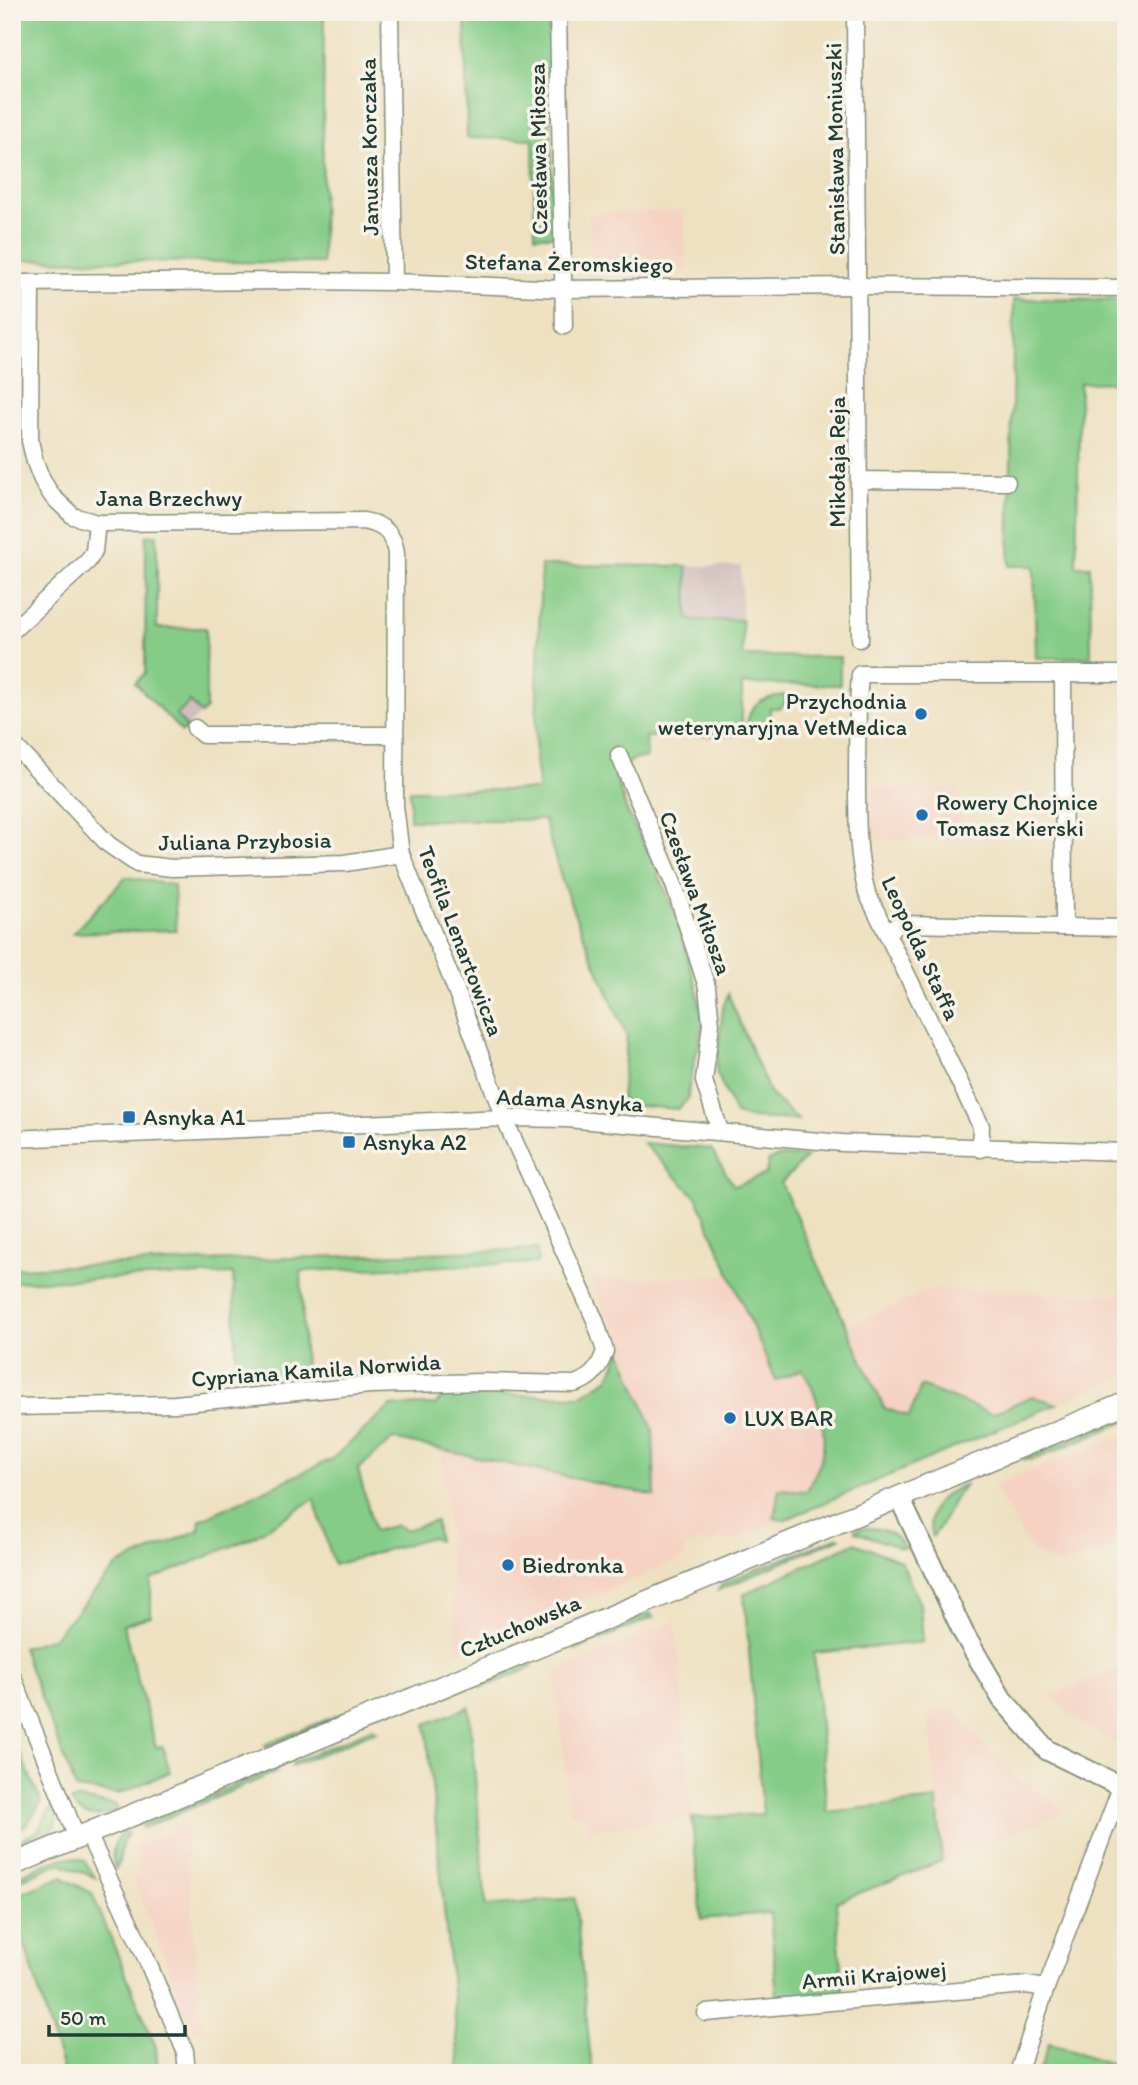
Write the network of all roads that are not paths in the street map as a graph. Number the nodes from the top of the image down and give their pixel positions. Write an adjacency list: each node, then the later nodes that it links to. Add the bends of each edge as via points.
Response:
1 (390, 12): 4 (street, Janusza Korczaka)
2 (558, 12): 9 (street, Czesława Miłosza)
3 (855, 12): 7 (street, Stanisława Moniuszki)
4 (394, 282): 6 (street, Stefana Żeromskiego); 9 (street, Stefana Żeromskiego)
5 (12, 283): 6 (street, Stefana Żeromskiego)
6 (31, 284): 13 (street, Jana Brzechwy, via 30,440 35,462 52,496 73,516)
7 (859, 286): 8 (street, Stefana Żeromskiego); 9 (street, Stefana Żeromskiego); 11 (street, Mikołaja Reja)
8 (1126, 288)
9 (564, 289): 10 (street, Czesława Miłosza)
10 (564, 326)
11 (860, 480): 12 (street); 16 (street, Mikołaja Reja)
12 (1007, 482)
13 (97, 523): 14 (street, Jana Brzechwy, via 356,521); 15 (street, via 94,551 88,561)
14 (384, 526): 20 (street, Teofila Lenartowicza, via 396,554)
15 (12, 631)
16 (860, 639)
17 (1063, 674): 18 (street); 24 (street); 26 (street, Leopolda Staffa, via 860,674 857,844 867,893)
18 (1126, 674)
19 (195, 728): 20 (street, via 203,735)
20 (395, 735): 23 (street, Teofila Lenartowicza, via 395,806)
21 (12, 743): 23 (street, Juliana Przybosia, via 108,844 137,864 172,868 345,863)
22 (619, 755): 28 (street, Czesława Miłosza, via 674,885 707,987 711,1024 704,1081)
23 (401, 854): 27 (street, Teofila Lenartowicza)
24 (1064, 927): 25 (street); 26 (street, via 902,924)
25 (1126, 928)
26 (886, 930): 30 (street, Leopolda Staffa, via 981,1126)
27 (504, 1118): 28 (street, Adama Asnyka); 29 (street, Adama Asnyka); 32 (street, Teofila Lenartowicza)
28 (720, 1131): 30 (street, Adama Asnyka, via 842,1143)
29 (12, 1139)
30 (980, 1149): 31 (street, Adama Asnyka)
31 (1126, 1152)
32 (605, 1351): 34 (street, Cypriana Kamila Norwida, via 595,1372 574,1384 370,1385 175,1404)
33 (1126, 1403): 35 (main road, Człuchowska)
34 (12, 1407)
35 (899, 1497): 37 (street, via 964,1634 1002,1699 1048,1750); 38 (main road, Człuchowska)
36 (12, 1675): 38 (street)
37 (1123, 1788): 40 (street)
38 (83, 1836): 39 (main road, Człuchowska); 42 (street, via 146,1958 184,2051)
39 (12, 1865)
40 (1046, 1988): 41 (street, Armii Krajowej, via 1027,1984); 43 (street)
41 (706, 2013)
42 (187, 2073)
43 (1018, 2073)

